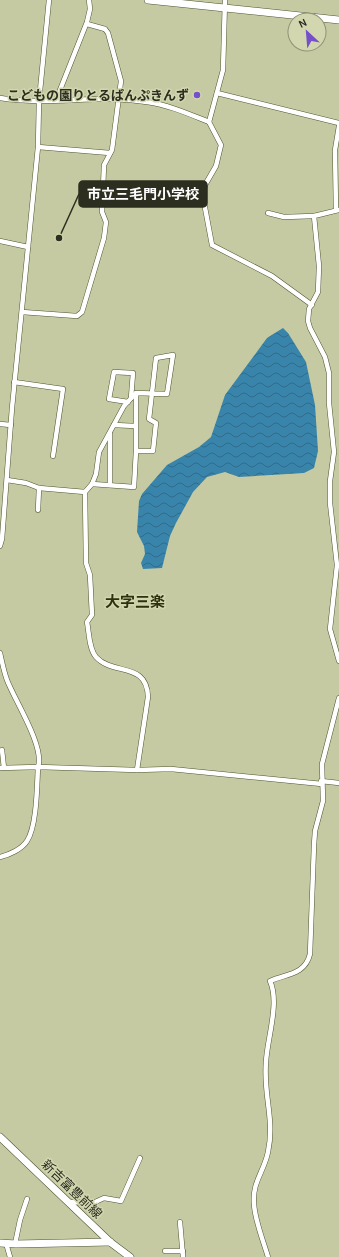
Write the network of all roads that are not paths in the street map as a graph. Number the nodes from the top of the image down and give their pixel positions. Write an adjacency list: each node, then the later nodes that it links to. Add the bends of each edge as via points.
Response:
1 (49, 0): 13 (street)
2 (89, 0): 8 (street)
3 (148, 0): 4 (main road)
4 (156, 0): 6 (main road)
5 (225, 0): 6 (street)
6 (224, 9): 7 (main road); 9 (street, via 223,70)
7 (339, 20)
8 (87, 24): 11 (street, via 105,29 108,33 121,81); 12 (street)
9 (217, 93): 14 (street); 15 (street)
10 (0, 98): 13 (street)
11 (118, 99): 12 (street); 14 (street, via 162,105); 17 (street)
12 (56, 100): 13 (street)
13 (38, 101): 16 (street)
14 (209, 122): 23 (street, via 221,145 216,166 205,185 202,197 212,245 272,276)
15 (339, 124): 18 (street, via 335,150)
16 (38, 147): 17 (street); 22 (street)
17 (110, 153): 24 (street, via 104,165 104,238 82,312 77,316)
18 (338, 210): 20 (street)
19 (268, 213): 20 (street, via 284,217)
20 (314, 216): 23 (street, via 319,266 318,292)
21 (0, 241): 22 (street)
22 (28, 247): 24 (street)
23 (312, 305): 45 (street, via 309,309 309,324 325,357 329,373 334,452 330,503 337,565 330,629)
24 (22, 312): 25 (street)
25 (14, 382): 30 (street); 35 (street, via 63,389)
26 (136, 393): 27 (street); 28 (street); 32 (street)
27 (151, 393): 27 (street, via 156,358 173,355 167,394); 34 (street, via 149,419 156,423 153,452)
28 (129, 400): 28 (street, via 133,373 114,372 109,399); 31 (street)
29 (0, 424): 30 (street)
30 (11, 425): 36 (street)
31 (114, 425): 32 (street); 33 (street)
32 (135, 426): 34 (street)
33 (110, 433): 37 (street, via 99,452); 38 (street)
34 (136, 451): 38 (street, via 134,487)
35 (53, 456)
36 (7, 480): 39 (street); 41 (street)
37 (92, 484): 38 (street); 40 (street)
38 (110, 485)
39 (39, 488): 40 (street); 42 (street)
40 (85, 492): 50 (street, via 86,563 90,575 92,615 87,622 94,653 106,665 135,672 147,688 148,697)
41 (2, 505): 43 (street)
42 (38, 510)
43 (0, 546)
44 (0, 653): 48 (street, via 7,679 37,744 40,762)
45 (339, 660)
46 (339, 698): 51 (street, via 322,764)
47 (2, 750): 49 (street)
48 (38, 767): 49 (street); 50 (street); 53 (street, via 36,800 29,837 21,847)
49 (2, 768)
50 (137, 770): 51 (street, via 176,769)
51 (322, 782): 52 (street); 67 (street, via 323,801 314,845 310,954 307,964 302,969 270,981 273,991 272,1021 265,1085 271,1115 271,1132 265,1163 255,1184 254,1205)
52 (339, 783)
53 (0, 857)
54 (0, 1137): 57 (main road, 新吉富豊前線)
55 (140, 1158): 57 (street, via 120,1201 104,1198 94,1203)
56 (27, 1199): 61 (street)
57 (69, 1202): 59 (main road, 新吉富豊前線)
58 (180, 1222): 63 (street)
59 (110, 1242): 61 (main road); 65 (main road, 新吉富豊前線)
60 (3, 1243): 61 (main road); 64 (street)
61 (15, 1244)
62 (165, 1251): 63 (street)
63 (183, 1251): 66 (street)
64 (10, 1257)
65 (130, 1257)
66 (183, 1257)
67 (268, 1257)

